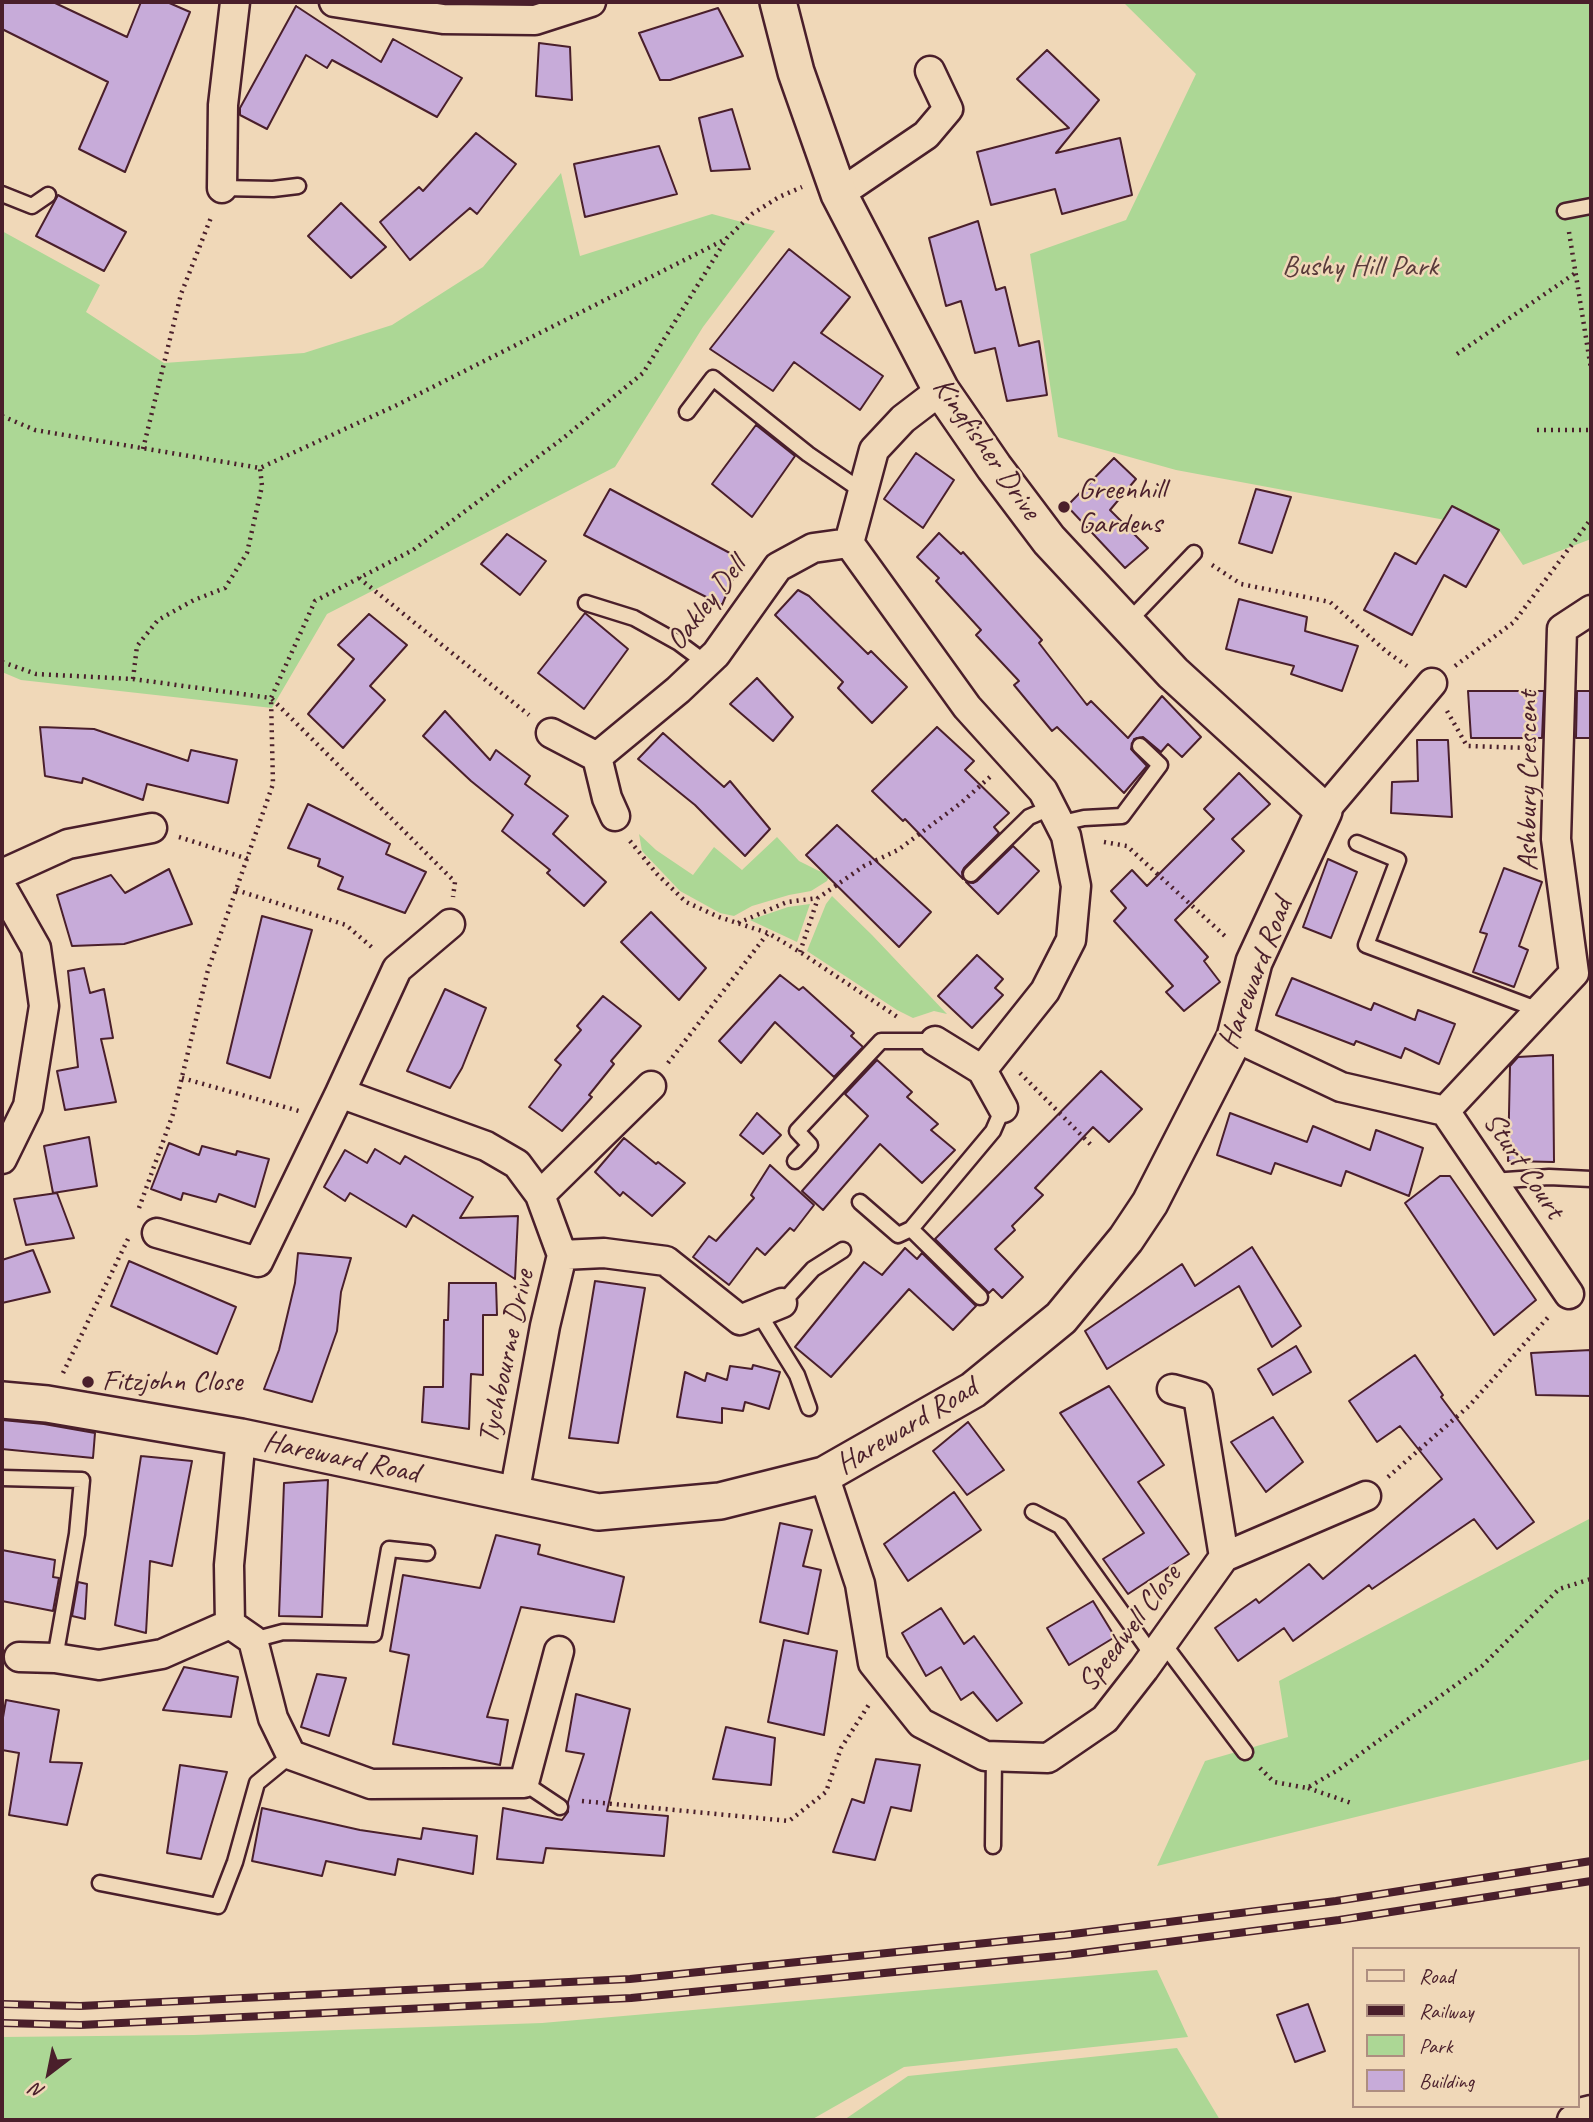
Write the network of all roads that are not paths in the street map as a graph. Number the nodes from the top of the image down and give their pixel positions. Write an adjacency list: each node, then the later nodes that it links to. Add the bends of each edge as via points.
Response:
1 (235, 2): 8 (street, via 223,105)
2 (334, 2): 3 (street, via 443,19 535,20)
3 (591, 2)
4 (778, 2): 6 (street, Kingfisher Drive, via 796,72)
5 (930, 71): 6 (street, via 948,108 926,135)
6 (835, 184): 13 (street, Kingfisher Drive)
7 (298, 186): 8 (lane)
8 (222, 188)
9 (2, 194): 10 (lane, via 32,206)
10 (48, 195)
11 (1591, 206): 12 (lane)
12 (1565, 211)
13 (941, 390): 15 (street, via 903,419 874,450); 20 (street, Kingfisher Drive, via 1049,540)
14 (687, 412): 15 (lane, via 713,377)
15 (862, 491): 16 (street)
16 (849, 543): 21 (street, Oakley Dell, via 813,548 778,567); 28 (street, via 967,708 1043,791)
17 (1194, 553): 20 (lane)
18 (586, 603): 21 (lane, via 634,618)
19 (1591, 610): 35 (street, Ashbury Crescent, via 1562,629 1556,839 1574,973)
20 (1126, 624): 26 (street, Kingfisher Drive)
21 (706, 663): 25 (street, Oakley Dell)
22 (1432, 683): 26 (street, Hareward Road)
23 (551, 733): 25 (street)
24 (1140, 746): 28 (lane, via 1160,765 1122,816)
25 (597, 757): 27 (street)
26 (1324, 811): 36 (street, Hareward Road, via 1254,962)
27 (615, 816)
28 (1058, 823): 32 (lane, via 1029,817); 38 (street, via 1076,886 1072,940 1045,992)
29 (152, 828): 31 (street, via 68,844)
30 (1357, 843): 35 (lane, via 1398,860 1366,945)
31 (2, 874)
32 (971, 874)
33 (2, 888): 43 (street, via 36,948 44,1006 28,1106)
34 (450, 924): 40 (street, via 397,969)
35 (1539, 1010): 42 (street, Ashbury Crescent)
36 (1235, 1037): 42 (street, via 1341,1087); 60 (street, Hareward Road, via 1150,1203 1061,1318 973,1390)
37 (935, 1041): 38 (street); 44 (lane, via 881,1041 797,1131 810,1145)
38 (990, 1060): 41 (street)
39 (651, 1086): 47 (street)
40 (341, 1093): 47 (street, Tychbourne Drive, via 486,1146 517,1164); 49 (street, via 258,1262)
41 (1003, 1108): 50 (lane, via 993,1131)
42 (1445, 1111): 46 (street, Sturt Court)
43 (2, 1159)
44 (795, 1161)
45 (1591, 1179): 46 (lane)
46 (1492, 1181): 53 (street, Sturt Court)
47 (540, 1195): 52 (street, Tychbourne Drive)
48 (860, 1202): 50 (lane, via 898,1235)
49 (142, 1226)
50 (911, 1229): 54 (lane)
51 (842, 1250): 55 (lane)
52 (562, 1255): 55 (street, via 604,1253 666,1261); 62 (street, Tychbourne Drive)
53 (1569, 1294)
54 (980, 1297)
55 (750, 1317): 58 (lane, via 797,1375)
56 (1172, 1389): 66 (street, via 1198,1396)
57 (2, 1400): 59 (street, Hareward Road)
58 (809, 1408)
59 (241, 1437): 62 (street, Hareward Road); 67 (street, via 229,1565)
60 (824, 1475): 62 (street, Hareward Road, via 720,1501 598,1512); 75 (street, Speedwell Close, via 860,1584 873,1663 921,1723 985,1756)
61 (2, 1478): 72 (lane, via 82,1480)
62 (513, 1495)
63 (1366, 1496): 66 (street, Speedwell Close)
64 (1033, 1512): 69 (lane, via 1060,1525)
65 (426, 1553): 68 (lane, via 390,1549 374,1634 283,1632)
66 (1224, 1557): 69 (street, Speedwell Close)
67 (230, 1624): 68 (street); 72 (street, via 162,1654 99,1665)
68 (253, 1640): 74 (street, via 273,1718)
69 (1158, 1649): 73 (lane); 75 (street, Speedwell Close, via 1105,1719 1048,1758)
70 (559, 1651): 76 (street)
71 (19, 1657): 72 (street)
72 (55, 1658)
73 (1245, 1752)
74 (291, 1755): 76 (street, via 371,1784); 79 (lane, via 257,1783 236,1862 218,1906)
75 (994, 1756): 78 (lane)
76 (524, 1783): 77 (lane)
77 (560, 1807)
78 (993, 1846)
79 (100, 1883)
80 (1591, 2110): 81 (street)
81 (1572, 2120)

